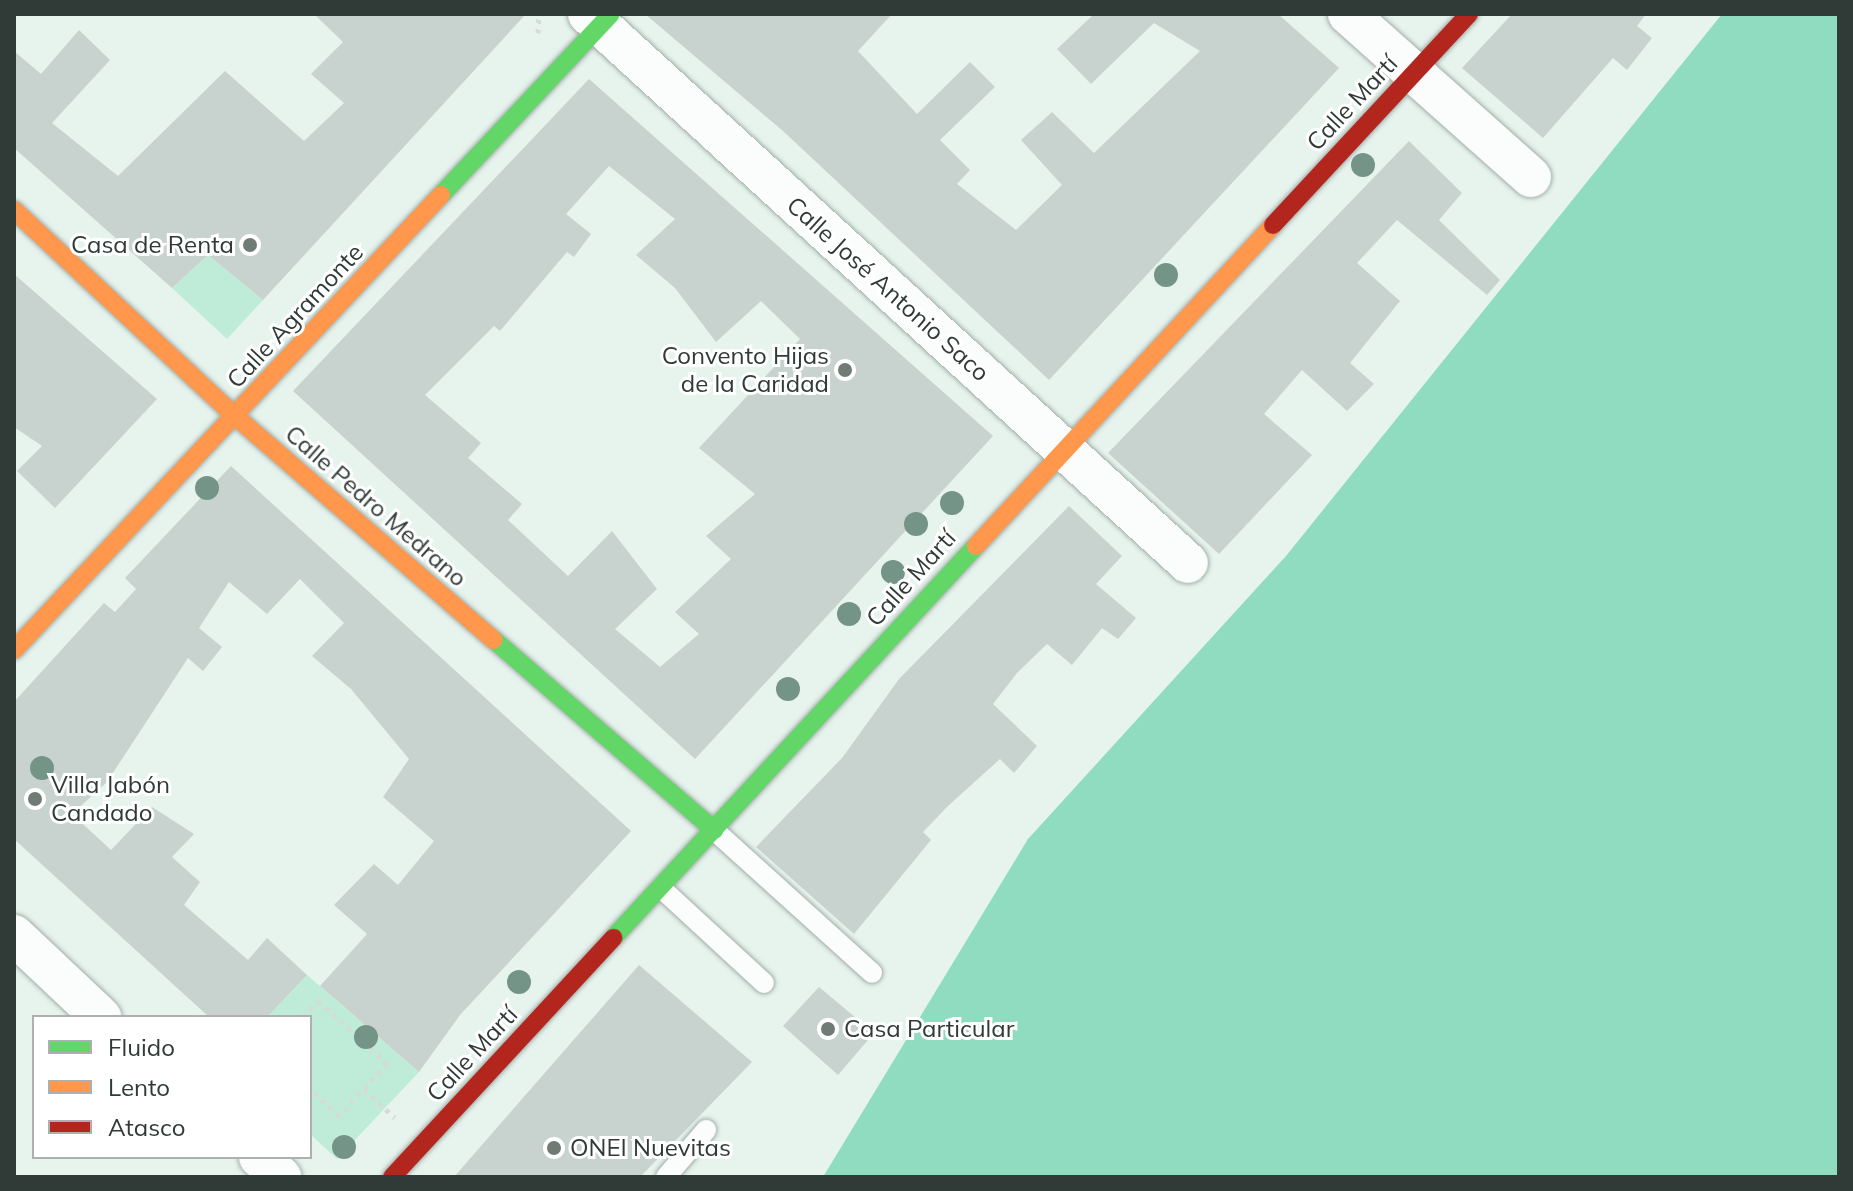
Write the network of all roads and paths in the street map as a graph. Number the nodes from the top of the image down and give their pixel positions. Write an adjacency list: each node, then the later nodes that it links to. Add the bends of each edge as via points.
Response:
1 (539, 14): 5 (path)
2 (1348, 14): 6 (street)
3 (1469, 14): 6 (main road, Calle Martí)
4 (599, 18): 9 (main road, Calle Agramonte); 10 (street, Calle José Antonio Saco)
5 (538, 39)
6 (1414, 73): 7 (street); 10 (main road, Calle Martí)
7 (1531, 177)
8 (14, 210): 9 (main road, Calle Pedro Medrano)
9 (235, 416): 12 (main road, Calle Agramonte); 13 (main road, Calle Pedro Medrano)
10 (1061, 448): 11 (street, Calle José Antonio Saco); 13 (main road, Calle Martí)
11 (1188, 563)
12 (14, 650)
13 (714, 830): 14 (main road, Calle Martí); 16 (lane)
14 (661, 888): 17 (lane); 24 (main road, Calle Martí)
15 (14, 935): 18 (street)
16 (872, 973)
17 (764, 983)
18 (99, 1015)
19 (305, 1015): 20 (path, via 318,1001 387,1063 339,1116)
20 (312, 1091)
21 (706, 1130): 25 (lane)
22 (261, 1159): 23 (street)
23 (281, 1177)
24 (392, 1177)
25 (666, 1177)

